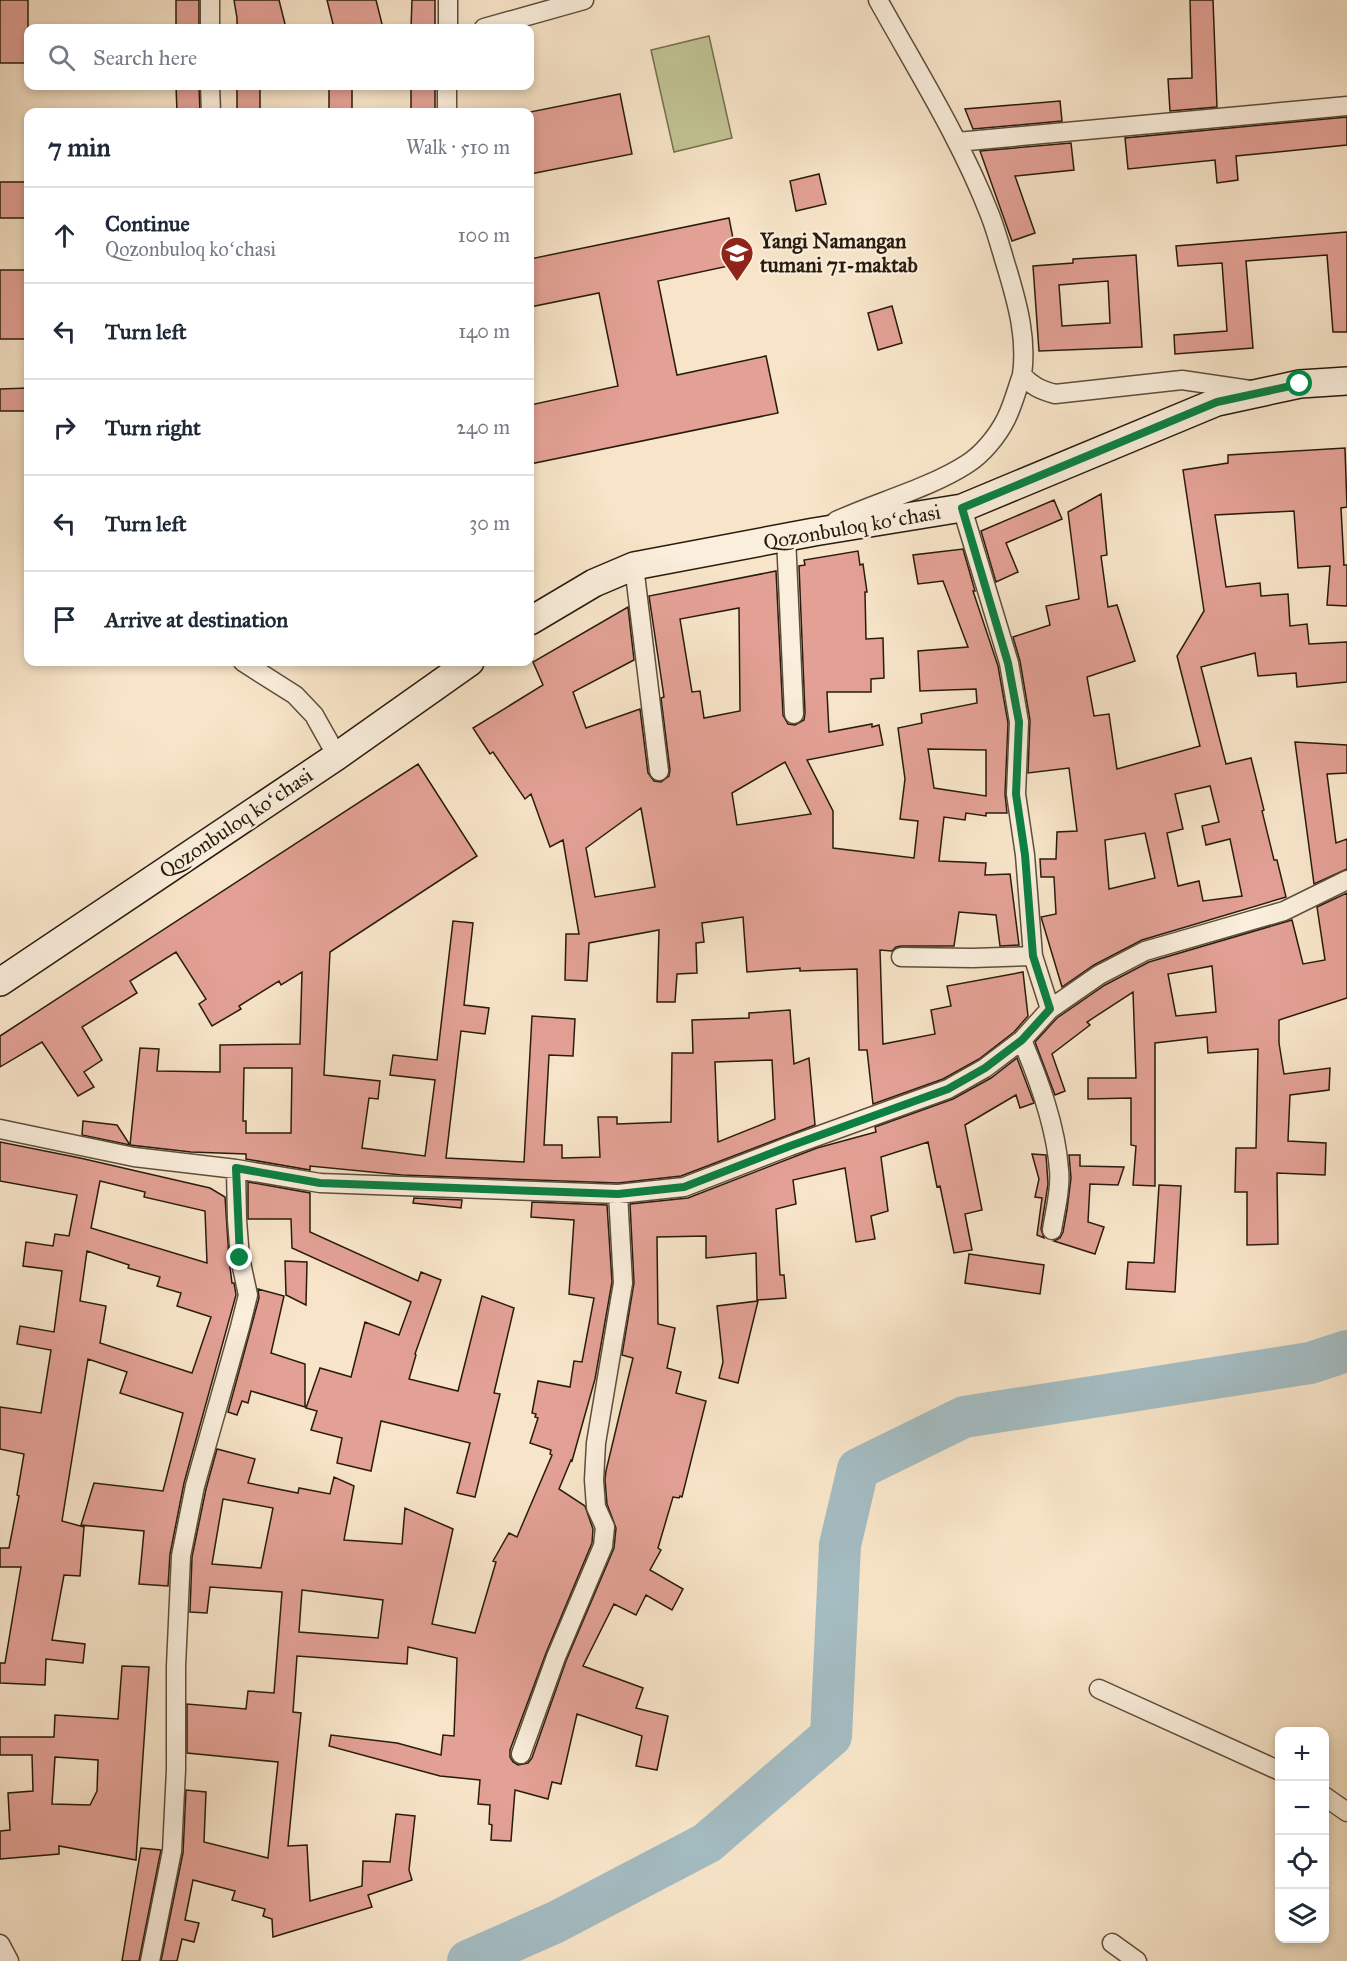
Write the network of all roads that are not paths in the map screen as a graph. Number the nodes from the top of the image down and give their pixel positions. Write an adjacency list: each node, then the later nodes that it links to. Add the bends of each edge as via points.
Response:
1 (210, 0): 5 (street)
2 (447, 0): 6 (street)
3 (584, 0): 7 (street)
4 (878, 0): 13 (street)
5 (210, 24)
6 (448, 24)
7 (498, 24)
8 (210, 90): 11 (street)
9 (447, 90): 12 (street)
10 (1347, 106): 13 (street)
11 (211, 108)
12 (447, 108)
13 (957, 142): 14 (street, via 991,216 1015,296 1024,333)
14 (1022, 375): 16 (street, via 1040,390 1055,394 1182,380); 18 (street, via 1006,418 989,443 968,463)
15 (1347, 381): 16 (main road, Qozonbuloq koʻchasi)
16 (1261, 391): 17 (main road, Qozonbuloq koʻchasi, via 1217,402)
17 (962, 508): 18 (main road, Qozonbuloq koʻchasi); 28 (street, via 1008,663 1019,722 1016,794)
18 (814, 532): 19 (main road, Qozonbuloq koʻchasi)
19 (786, 537): 20 (main road, Qozonbuloq koʻchasi); 24 (street)
20 (634, 566): 21 (main road, Qozonbuloq koʻchasi, via 594,583); 26 (street)
21 (534, 619)
22 (249, 666): 25 (street, via 296,695 314,715)
23 (458, 666): 25 (main road, Qozonbuloq koʻchasi)
24 (794, 714)
25 (337, 756): 30 (main road, Qozonbuloq koʻchasi)
26 (659, 771)
27 (1347, 880): 31 (street, via 1284,911 1145,951 1099,975)
28 (1033, 956): 29 (street); 31 (street)
29 (901, 957)
30 (0, 982)
31 (1050, 1009): 32 (street)
32 (1022, 1040): 35 (street, via 948,1089 684,1187); 36 (street, via 1042,1089 1056,1149 1059,1172)
33 (0, 1129): 34 (street, via 134,1156)
34 (236, 1168): 35 (street, via 320,1183); 45 (street, via 240,1258 248,1295 195,1486 182,1556 172,1851)
35 (618, 1194): 38 (street, via 623,1283 594,1480 596,1507 605,1527 603,1546 556,1657)
36 (1052, 1230)
37 (1099, 1689): 39 (street)
38 (521, 1754)
39 (1275, 1769)
40 (1329, 1799): 41 (street)
41 (1347, 1812)
42 (1112, 1943): 46 (street)
43 (0, 1944): 44 (street)
44 (9, 1961)
45 (150, 1961)
46 (1137, 1961)

